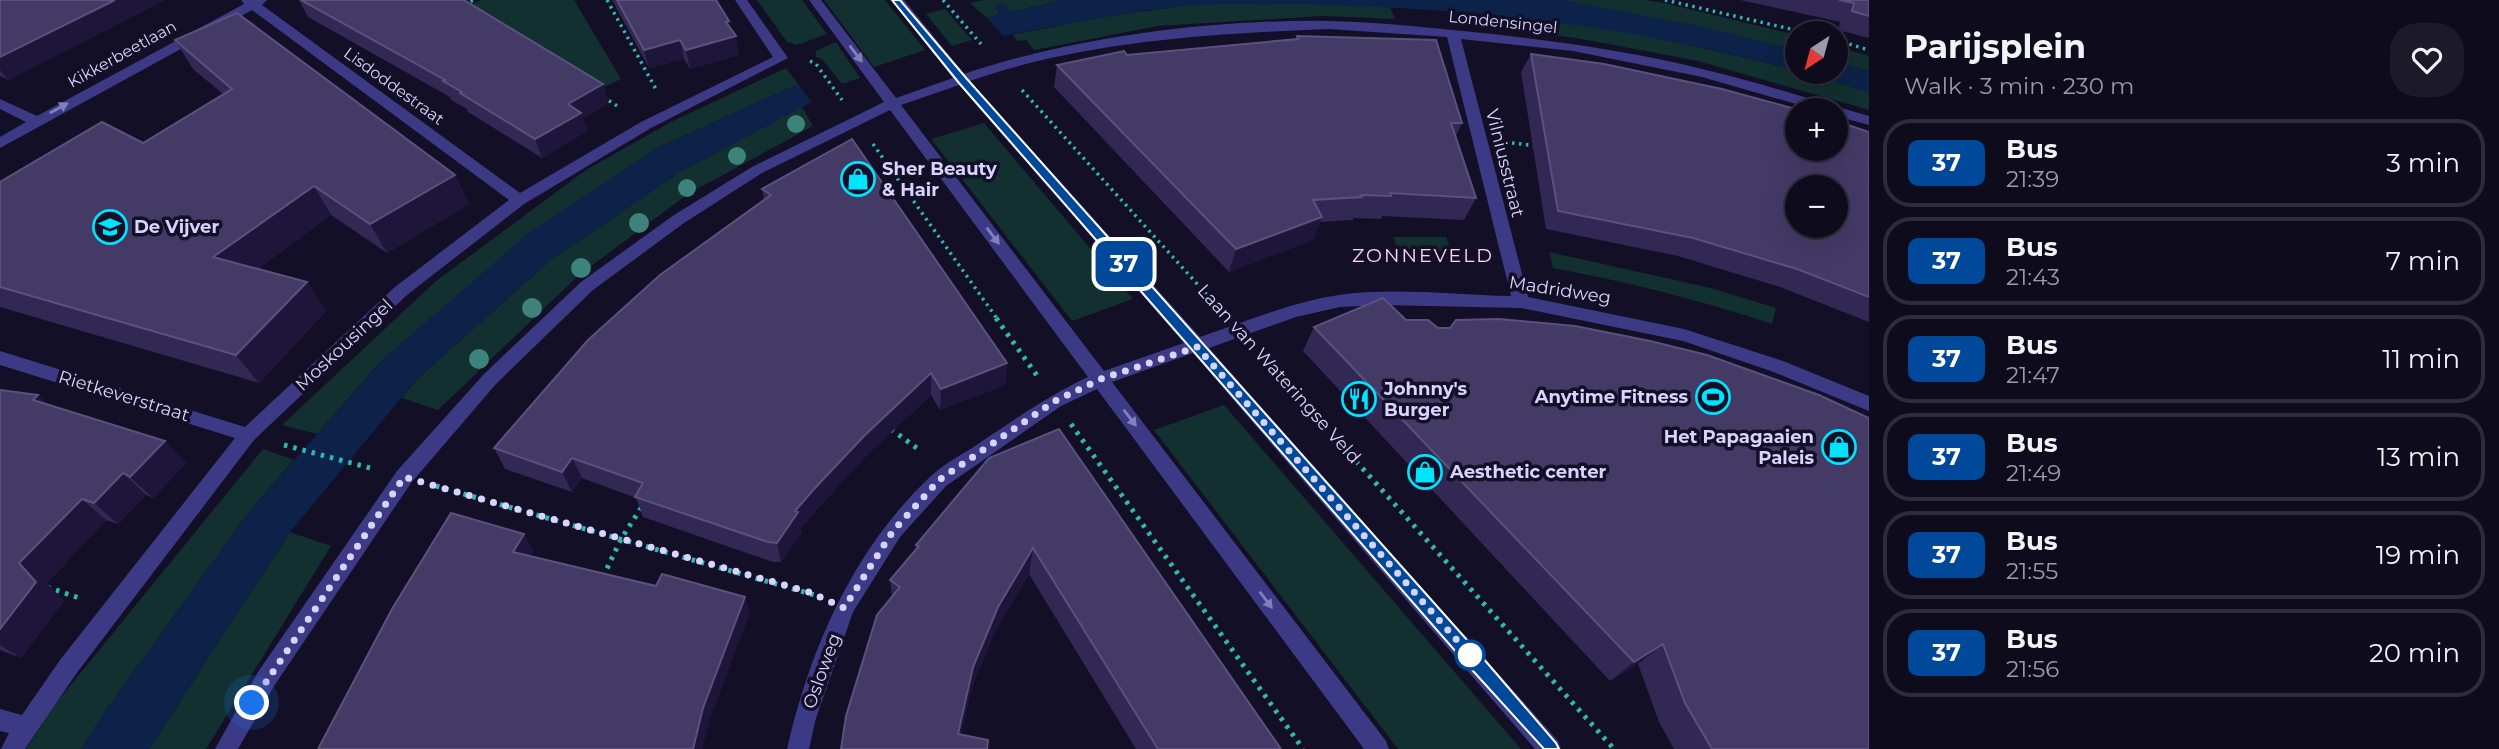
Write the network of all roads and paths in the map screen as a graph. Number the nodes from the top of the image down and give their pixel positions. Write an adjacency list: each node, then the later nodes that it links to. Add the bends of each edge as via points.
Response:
1 (474, 0): 10 (path, via 459,5)
2 (607, 0): 20 (path)
3 (741, 0): 20 (street, Moskousingel, via 781,58)
4 (814, 0): 19 (street, one-way to 19)
5 (897, 0): 16 (street)
6 (953, 0): 9 (path)
7 (1665, 0): 11 (path)
8 (254, 1): 21 (street, Kikkerbeetlaan, one-way to 8); 27 (street, Lisdoddestraat)
9 (944, 1): 15 (path, Laan van Wateringse Veld)
10 (471, 13)
11 (1785, 28)
12 (1452, 34): 15 (street, Londensingel, via 1329,25 1226,29 1119,41); 22 (street, Londensingel, via 1573,47 1691,71); 24 (street, Vilniusstraat)
13 (1848, 44): 14 (path)
14 (1869, 50)
15 (1001, 66): 16 (street, Londensingel); 31 (path, Laan van Wateringse Veld)
16 (963, 81): 19 (street); 32 (street)
17 (599, 95): 23 (path)
18 (0, 103): 21 (street)
19 (894, 103): 34 (street, one-way to 34); 41 (street, via 757,170 587,286 490,379)
20 (669, 113): 23 (street, Moskousingel)
21 (35, 121): 25 (street, Kikkerbeetlaan)
22 (1869, 121)
23 (646, 125): 27 (street, Moskousingel)
24 (1479, 138): 26 (path); 29 (street, Vilniusstraat)
25 (0, 143)
26 (1543, 146)
27 (519, 200): 37 (street, Moskousingel, via 401,291)
28 (1381, 299): 29 (street, Madridweg); 30 (street); 31 (street, Madridweg, via 1340,301 1294,311)
29 (1521, 303): 35 (street, Madridweg, via 1684,335)
30 (1401, 317)
31 (1240, 331): 32 (street, Madridweg); 55 (path, Laan van Wateringse Veld)
32 (1197, 347): 34 (street); 54 (street)
33 (0, 358): 37 (street, Rietkeverstraat)
34 (1101, 379): 46 (street, Osloweg, via 1055,401 939,480 893,531); 53 (street, one-way to 53)
35 (1869, 404)
36 (886, 425): 39 (path)
37 (248, 435): 47 (street, Moskousingel)
38 (272, 441): 40 (path)
39 (918, 449)
40 (359, 465)
41 (404, 477): 43 (path); 51 (street, via 266,680)
42 (651, 493): 43 (path)
43 (621, 539): 45 (path); 46 (path, via 809,592)
44 (38, 583): 47 (path)
45 (597, 588)
46 (844, 608): 52 (street, Osloweg)
47 (113, 609): 49 (street, Moskousingel)
48 (0, 720): 49 (street)
49 (26, 727): 50 (street, Moskousingel)
50 (12, 749)
51 (226, 749)
52 (797, 749)
53 (1378, 749)
54 (1550, 749)
55 (1614, 749)

